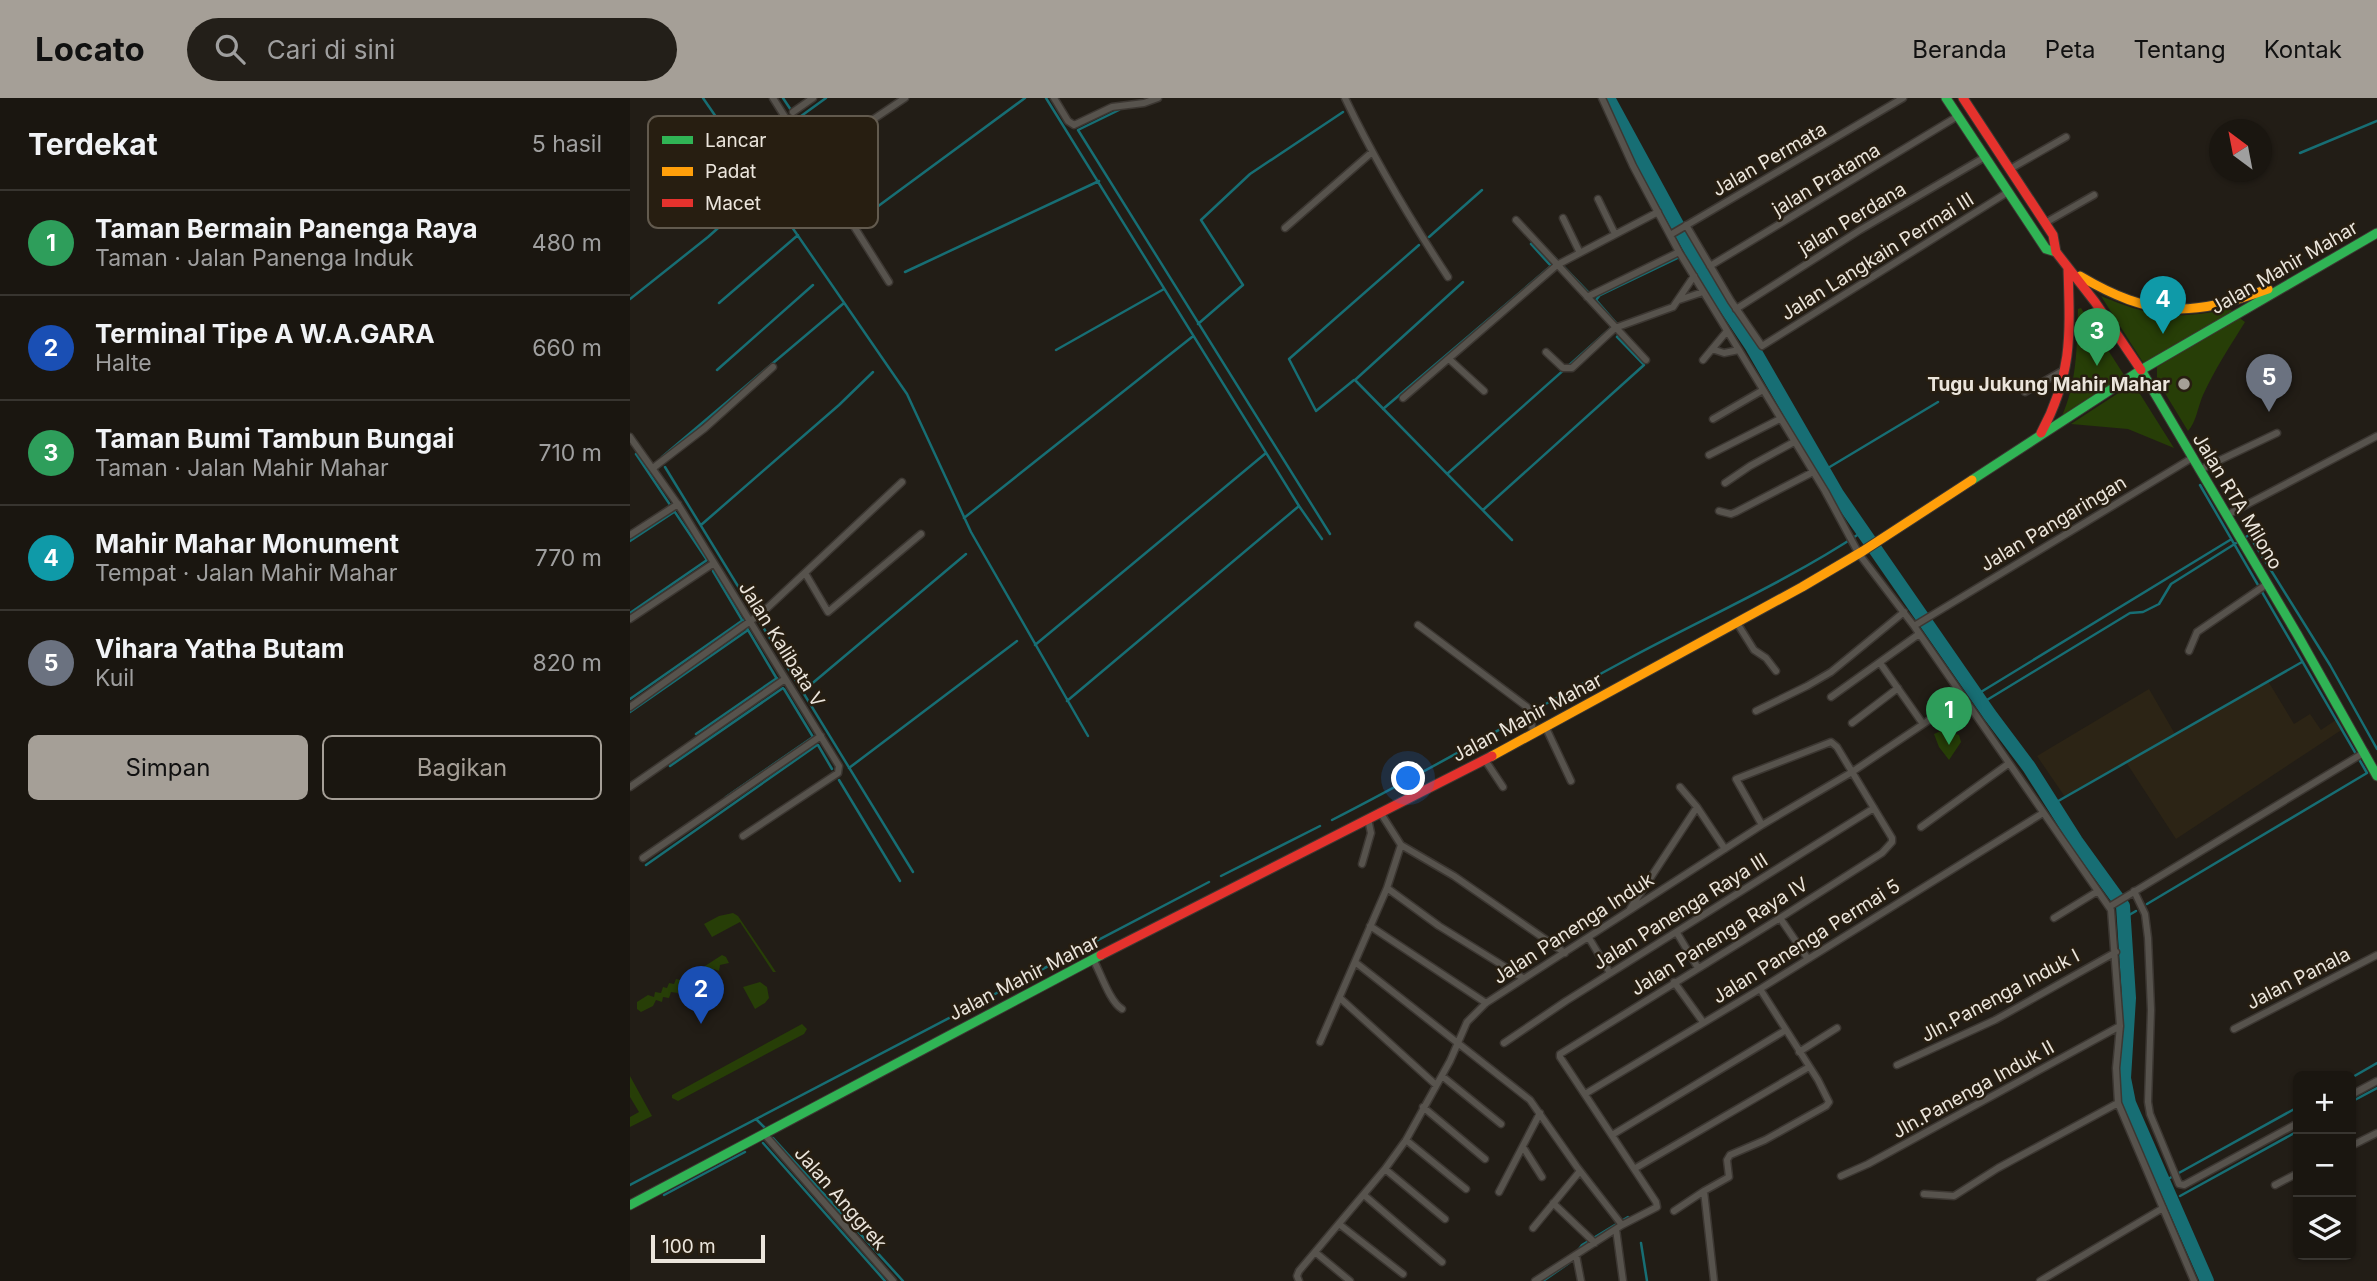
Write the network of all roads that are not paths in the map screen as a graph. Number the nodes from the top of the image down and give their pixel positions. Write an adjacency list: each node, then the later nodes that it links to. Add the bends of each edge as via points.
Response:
1 (773, 98): 12 (street)
2 (813, 98): 11 (street)
3 (905, 98): 13 (street)
4 (1054, 98): 5 (street, via 1074,125 1112,107)
5 (1157, 98)
6 (1345, 98): 16 (street)
7 (1602, 98): 22 (street)
8 (1903, 98): 28 (street, Jalan Permata)
9 (1946, 98): 14 (main road, Jalan RTA Milono)
10 (1963, 98): 18 (main road, Jalan RTA Milono)
11 (793, 112)
12 (784, 116)
13 (878, 116)
14 (1958, 116): 17 (main road, Jalan RTA Milono); 35 (street, jalan Pratama)
15 (2066, 137): 18 (street)
16 (1371, 153): 27 (street); 39 (street)
17 (1985, 157): 19 (main road, Jalan RTA Milono); 44 (street, jalan Perdana)
18 (2010, 169): 25 (main road, Jalan RTA Milono)
19 (2008, 192): 31 (main road, Jalan RTA Milono, via 2043,246); 44 (street, Jalan Langkain Permai III, via 1762,346)
20 (2094, 195): 25 (street)
21 (1598, 199): 30 (street)
22 (1658, 212): 28 (street); 30 (street)
23 (1563, 218): 33 (street)
24 (1516, 220): 34 (street)
25 (2045, 223): 31 (main road, Jalan RTA Milono, via 2055,238)
26 (854, 228): 40 (street)
27 (1285, 228)
28 (1679, 229): 32 (street); 35 (street)
29 (2377, 233): 37 (main road, Jalan Mahir Mahar)
30 (1615, 234): 33 (street)
31 (2056, 251): 36 (main road, Jalan RTA Milono)
32 (1679, 252): 38 (street); 42 (street)
33 (1580, 253): 34 (street)
34 (1557, 265): 42 (street); 50 (street)
35 (1710, 266): 44 (street)
36 (2068, 268): 37 (main road, via 2125,300 2166,310 2191,310 2235,300); 54 (main road); 55 (main road, Jalan RTA Milono)
37 (2302, 275): 55 (main road, Jalan Mahir Mahar)
38 (1694, 276): 41 (street); 43 (street)
39 (1448, 277)
40 (888, 282)
41 (1703, 292): 43 (street); 46 (street)
42 (1587, 297): 45 (street)
43 (1679, 300): 45 (street, via 1673,307)
44 (1736, 309)
45 (1615, 328): 49 (street, via 1569,370); 51 (street)
46 (1727, 331): 47 (street); 48 (street)
47 (1712, 349): 48 (street, via 1724,353); 52 (street)
48 (1739, 350): 56 (street)
49 (1546, 352)
50 (1449, 359): 57 (street); 59 (street)
51 (1646, 360)
52 (1703, 360)
53 (773, 367): 71 (street)
54 (2066, 369): 58 (street); 62 (main road)
55 (2141, 370): 62 (main road, Jalan Mahir Mahar); 70 (main road, Jalan RTA Milono)
56 (1763, 390): 60 (street); 61 (street)
57 (1484, 391)
58 (2025, 392)
59 (1403, 398)
60 (1713, 419)
61 (1780, 419): 66 (street); 69 (street)
62 (2041, 433): 81 (main road, Jalan Mahir Mahar)
63 (2277, 433): 72 (street)
64 (2377, 436): 78 (street)
65 (630, 437): 67 (street, Jalan Kalibata V)
66 (1794, 442): 73 (street); 75 (street)
67 (638, 447): 68 (street); 71 (street, Jalan Kalibata V)
68 (630, 453)
69 (1709, 455)
70 (2192, 458): 72 (main road, Jalan RTA Milono); 90 (street, Jalan Pangaringan)
71 (653, 468): 76 (street, Jalan Kalibata V)
72 (2199, 470): 78 (main road, Jalan RTA Milono)
73 (1813, 472): 77 (street, via 1736,512); 81 (street)
74 (902, 482): 83 (street)
75 (1725, 483)
76 (678, 504): 80 (street); 82 (street, Jalan Kalibata V)
77 (1719, 511)
78 (2227, 515): 84 (main road, Jalan RTA Milono)
79 (921, 534): 83 (street, via 828,612)
80 (630, 535)
81 (1861, 552): 85 (street); 88 (main road, Jalan Mahir Mahar)
82 (714, 564): 86 (street); 87 (street, Jalan Kalibata V)
83 (804, 573): 87 (street)
84 (2267, 584): 92 (street, via 2197,632); 106 (main road, Jalan RTA Milono)
85 (1904, 612): 90 (street); 100 (street, via 1819,680)
86 (630, 619)
87 (754, 619): 95 (street, Jalan Kalibata V); 99 (street)
88 (1737, 624): 94 (street, via 1754,650); 103 (main road, Jalan Mahir Mahar)
89 (1418, 625): 104 (street, via 1527,707)
90 (1917, 625): 91 (street)
91 (1919, 634): 93 (street); 98 (street)
92 (2189, 651)
93 (1880, 663): 96 (street); 97 (street)
94 (1776, 671)
95 (785, 679): 105 (street, Jalan Kalibata V); 112 (street)
96 (1898, 688): 101 (street); 102 (street)
97 (1831, 697)
98 (1962, 698): 102 (street, Jalan Panenga Induk); 108 (street)
99 (630, 707)
100 (1756, 711)
101 (1852, 723)
102 (1923, 724): 109 (street, Jalan Panenga Induk)
103 (1546, 728): 104 (main road, Jalan Mahir Mahar); 111 (street)
104 (1534, 734): 107 (main road, Jalan Mahir Mahar)
105 (821, 736): 122 (street, Jalan Kalibata V, via 839,766 838,773); 125 (street)
106 (2365, 752): 110 (main road, Jalan RTA Milono); 129 (street)
107 (1485, 760): 113 (street); 117 (main road, Jalan Mahir Mahar)
108 (2008, 764): 118 (street); 121 (street)
109 (1852, 772): 116 (street); 120 (street, Jalan Panenga Induk); 120 (street, via 1831,742 1738,778 1736,782)
110 (2377, 776)
111 (1571, 781)
112 (630, 787)
113 (1503, 787)
114 (1679, 787): 115 (street)
115 (1697, 807): 124 (street); 131 (street)
116 (1874, 808): 132 (street, Jalan Panenga Raya IV, via 1892,842); 135 (street, Jalan Panenga Raya III)
117 (1380, 812): 119 (main road, Jalan Mahir Mahar); 123 (street)
118 (2043, 813): 128 (street); 140 (street, Jalan Panenga Permai 5)
119 (1368, 819): 126 (street, via 1371,833); 141 (main road, Jalan Mahir Mahar)
120 (1762, 825): 124 (street, Jalan Panenga Induk)
121 (1921, 827)
122 (743, 836)
123 (1401, 845): 127 (street); 138 (street)
124 (1725, 849): 131 (street, Jalan Panenga Induk)
125 (643, 858)
126 (1362, 864)
127 (1387, 888): 134 (street); 145 (street)
128 (2098, 891): 130 (street); 133 (street)
129 (2134, 891): 130 (street); 171 (street, via 2145,914 2148,938 2148,1102 2179,1184)
130 (2111, 905): 137 (street)
131 (1629, 911): 136 (street, Jalan Panenga Induk)
132 (1780, 918): 140 (street); 143 (street, Jalan Panenga Raya IV)
133 (2054, 918)
134 (1370, 926): 142 (street); 149 (street)
135 (1677, 933): 143 (street); 144 (street, Jalan Panenga Raya III)
136 (1589, 938): 138 (street, Jalan Panenga Induk); 144 (street)
137 (2116, 952): 152 (street); 160 (street, Jln.Panenga Induk I, via 1995,1020)
138 (1565, 953): 145 (street, Jalan Panenga Induk)
139 (2377, 955): 154 (street, Jalan Panala)
140 (1808, 959): 147 (street, Jalan Panenga Permai 5)
141 (1094, 961): 150 (street, via 1112,999); 173 (main road, Jalan Mahir Mahar)
142 (1355, 962): 148 (street); 157 (street)
143 (1698, 968): 146 (street, Jalan Panenga Raya IV)
144 (1610, 973): 158 (street, Jalan Panenga Raya III)
145 (1523, 978): 149 (street, Jalan Panenga Induk)
146 (1674, 982): 151 (street); 166 (street, Jalan Panenga Raya IV, via 1560,1054)
147 (1760, 989): 151 (street, Jalan Panenga Permai 5); 155 (street)
148 (1340, 998): 156 (street); 164 (street)
149 (1486, 1003): 157 (street, Jalan Panenga Induk, via 1466,1022)
150 (1122, 1009)
151 (1703, 1022): 166 (street, Jalan Panenga Permai 5)
152 (2120, 1027): 167 (street); 184 (street, Jln.Panenga Induk II)
153 (1837, 1028): 159 (street)
154 (2234, 1029)
155 (1786, 1030): 159 (street); 174 (street)
156 (1320, 1042)
157 (1458, 1042): 162 (street, Jalan Panenga Induk); 169 (street, via 1528,1098)
158 (1504, 1043)
159 (1800, 1052): 161 (street)
160 (1897, 1065)
161 (1810, 1067): 180 (street); 187 (street, via 1828,1104 1730,1155 1729,1177)
162 (1442, 1076): 164 (street, Jalan Panenga Induk); 170 (street)
163 (2377, 1082): 165 (street)
164 (1436, 1085): 168 (street, Jalan Panenga Induk)
165 (2356, 1092)
166 (1585, 1094): 174 (street)
167 (2118, 1103): 189 (street, via 1954,1196); 193 (street)
168 (1423, 1107): 175 (street, Jalan Panenga Induk); 178 (street)
169 (1539, 1113): 177 (street); 181 (street)
170 (1501, 1124)
171 (2293, 1127)
172 (2377, 1133): 176 (street)
173 (765, 1135): 192 (main road, Jalan Mahir Mahar); 205 (street, Jalan Anggrek)
174 (1612, 1135): 180 (street)
175 (1406, 1140): 179 (street, Jalan Panenga Induk); 186 (street)
176 (2356, 1144)
177 (1523, 1147): 183 (street); 188 (street)
178 (1485, 1158)
179 (1385, 1169): 190 (street, Jalan Panenga Induk); 195 (street)
180 (1634, 1169): 197 (street, via 1657,1207)
181 (1580, 1171): 191 (street); 197 (street)
182 (2293, 1176): 185 (street)
183 (1542, 1177)
184 (1840, 1177)
185 (2276, 1185)
186 (1466, 1189)
187 (1704, 1191): 194 (street); 210 (street)
188 (1499, 1192)
189 (1924, 1194)
190 (1364, 1195): 196 (street, Jalan Panenga Induk); 202 (street)
191 (1553, 1203): 198 (street); 199 (street)
192 (630, 1205)
193 (2163, 1208): 211 (street); 212 (street)
194 (1674, 1211)
195 (1445, 1219)
196 (1339, 1224): 200 (street, Jalan Panenga Induk); 203 (street)
197 (1619, 1227): 199 (street); 209 (street)
198 (1533, 1228)
199 (1595, 1243): 201 (street)
200 (1315, 1252): 204 (street, Jalan Panenga Induk, via 1298,1273); 206 (street)
201 (1576, 1255): 207 (street); 208 (street)
202 (1442, 1262)
203 (1403, 1274)
204 (1298, 1280)
205 (893, 1281)
206 (1350, 1281)
207 (1535, 1281)
208 (1581, 1281)
209 (1623, 1281)
210 (1714, 1281)
211 (2040, 1281)
212 (2194, 1281)

